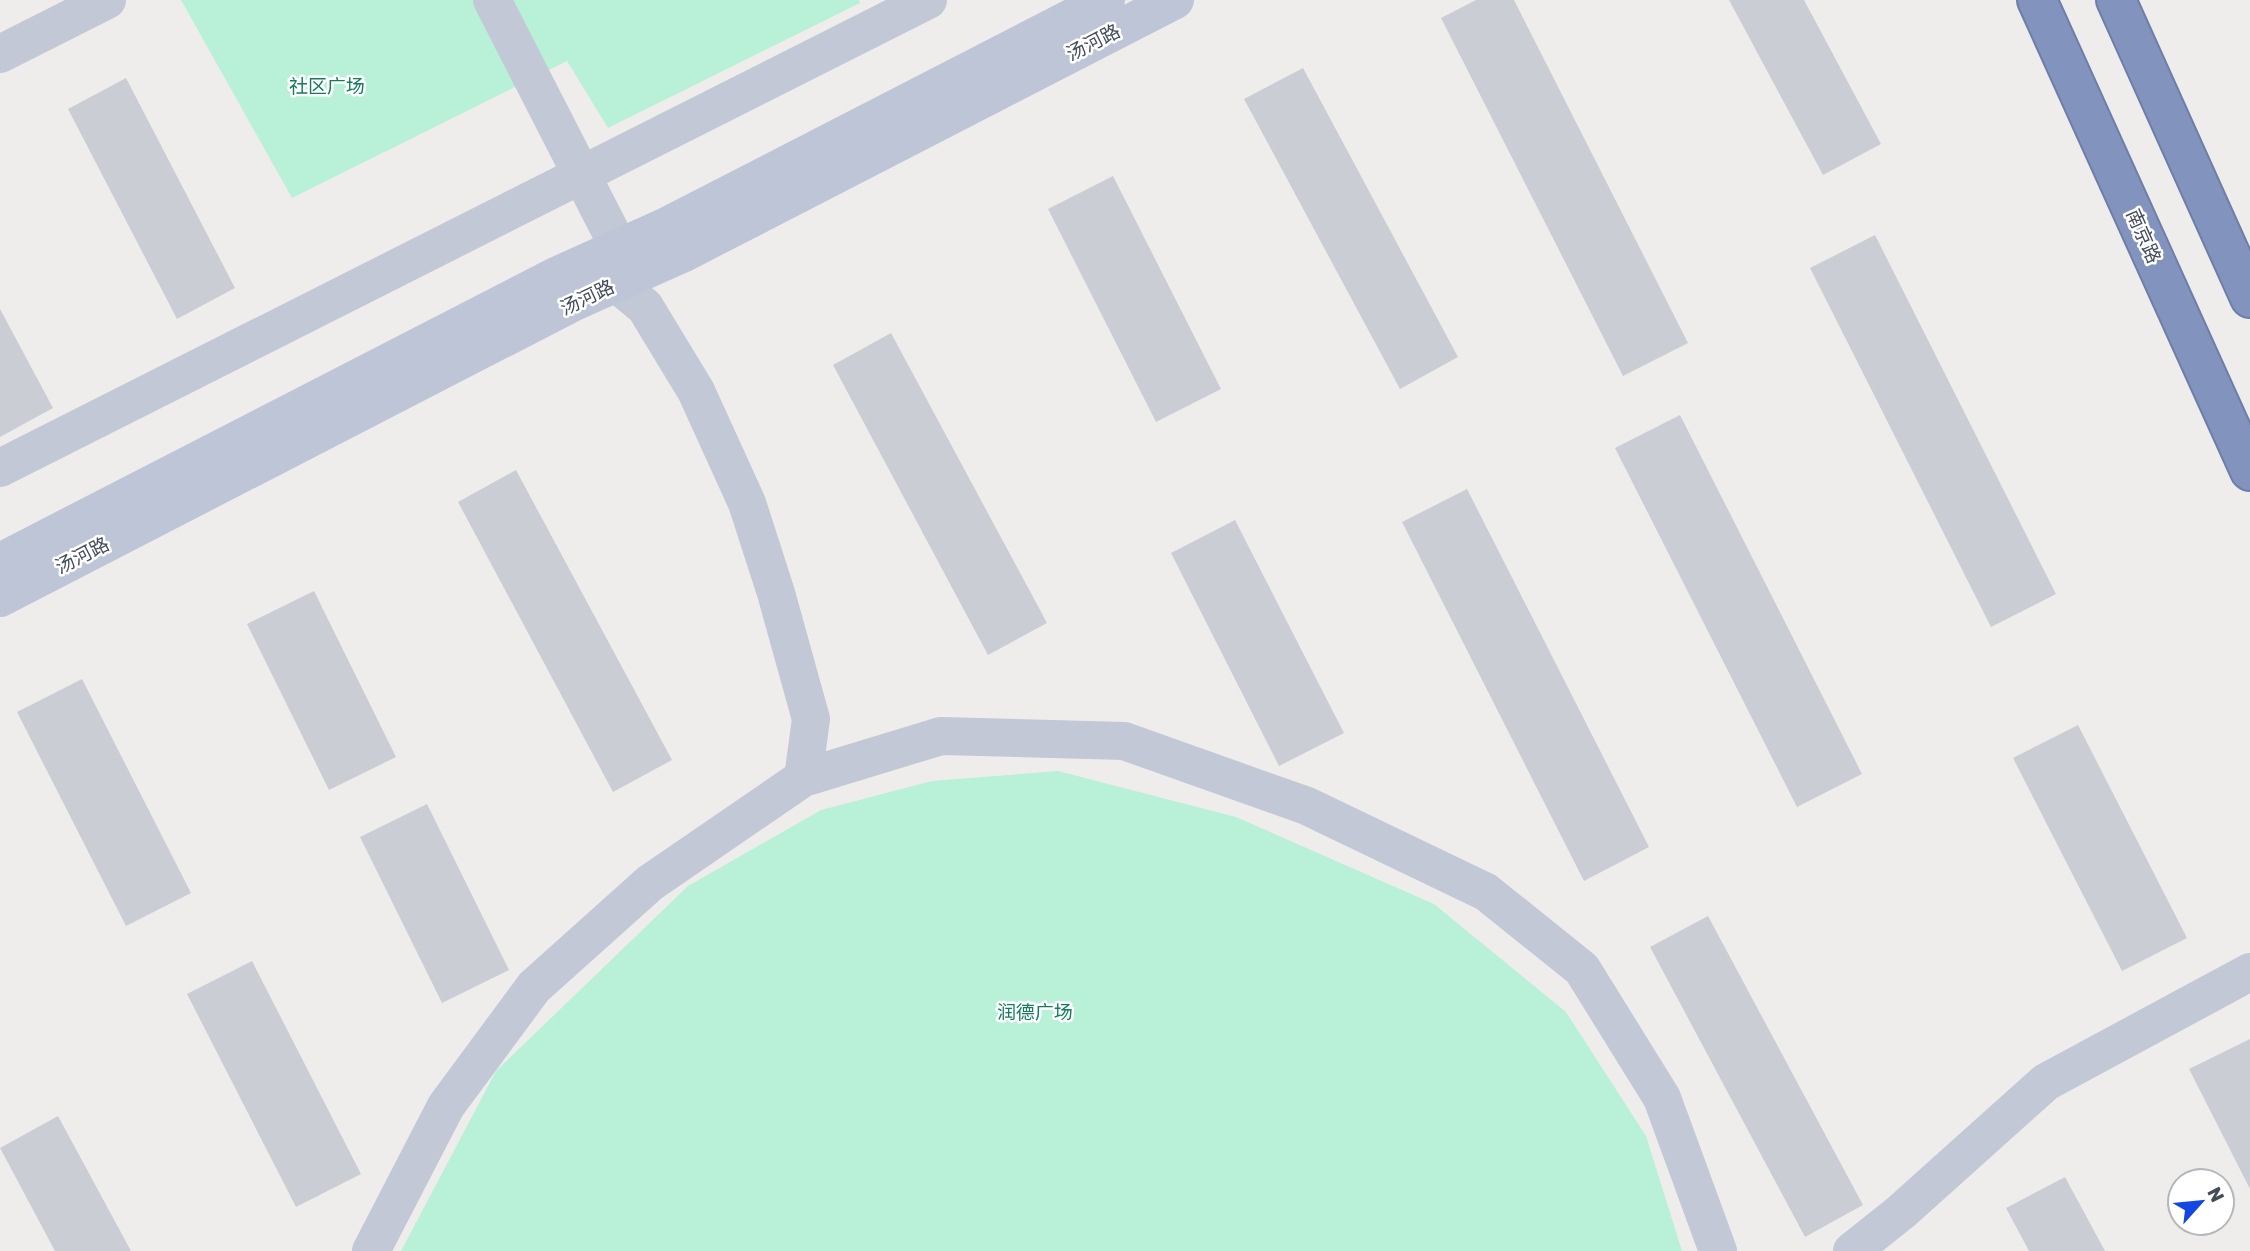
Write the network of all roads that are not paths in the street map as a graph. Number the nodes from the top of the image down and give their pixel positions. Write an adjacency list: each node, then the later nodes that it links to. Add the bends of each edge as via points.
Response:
1 (107, 0): 8 (street)
2 (492, 0): 9 (street)
3 (928, 0): 9 (street)
4 (1106, 0): 10 (street, 汤河路, via 681,219)
5 (1175, 0): 10 (street, 汤河路, via 682,254)
6 (2038, 0): 13 (highway, 南京路)
7 (2116, 0): 11 (highway)
8 (0, 54)
9 (581, 176): 10 (street); 12 (street)
10 (617, 265): 14 (street, 汤河路, via 546,281); 15 (street, 汤河路, via 560,309); 16 (street, via 696,391 747,503 811,719)
11 (2250, 298)
12 (0, 468)
13 (2250, 471)
14 (0, 562)
15 (0, 598)
16 (803, 778): 18 (street, via 650,883 534,987 446,1106); 19 (street, via 941,736 1124,741 1307,806 1486,892 1582,969 1662,1098)
17 (2250, 972): 20 (street, via 2046,1082)
18 (371, 1251)
19 (1718, 1251)
20 (1852, 1251)

